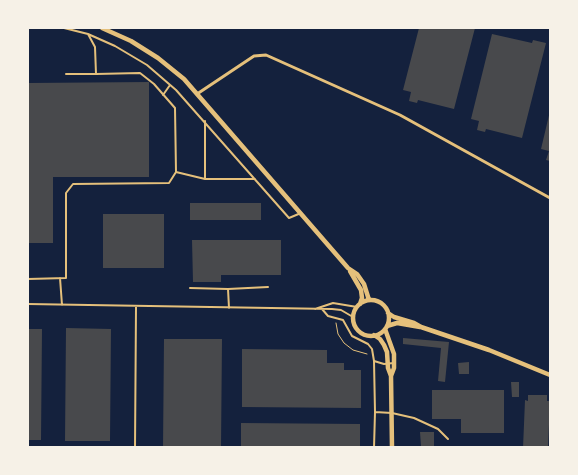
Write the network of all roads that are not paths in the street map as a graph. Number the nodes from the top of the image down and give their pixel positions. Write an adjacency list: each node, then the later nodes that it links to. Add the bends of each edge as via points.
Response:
1 (64, 28): 3 (lane)
2 (102, 28): 7 (street, via 158,58)
3 (88, 34): 5 (lane, via 95,47); 6 (lane, via 147,65)
4 (66, 74): 5 (lane)
5 (96, 74): 8 (lane, via 140,73)
6 (170, 85): 8 (lane); 9 (lane)
7 (197, 94): 13 (street, via 254,56 266,54 400,115); 14 (street)
8 (163, 95): 10 (lane, via 175,108)
9 (205, 121): 11 (lane); 12 (lane)
10 (176, 172): 11 (lane); 16 (lane, via 169,183 72,184 66,193 66,278)
11 (205, 178): 12 (lane)
12 (256, 179): 14 (lane, via 289,218)
13 (550, 198)
14 (301, 213): 15 (street)
15 (348, 268): 21 (street, via 361,280); 24 (street, via 361,290 362,298)
16 (60, 278): 17 (lane); 23 (lane)
17 (28, 279)
18 (190, 288): 20 (lane)
19 (268, 288): 20 (lane)
20 (228, 289): 26 (lane)
21 (369, 300): 24 (street); 29 (street, via 379,302)
22 (28, 304): 23 (lane)
23 (62, 305): 25 (lane)
24 (358, 305): 27 (lane, via 333,303); 30 (street)
25 (136, 307): 26 (lane); 42 (lane)
26 (229, 308): 27 (lane)
27 (313, 309): 28 (lane)
28 (322, 309): 30 (lane, via 341,310); 34 (lane, via 328,316 344,320 352,336 371,347)
29 (388, 313): 31 (street); 32 (street)
30 (353, 317): 33 (street, via 354,324 362,333)
31 (421, 327): 32 (street, via 398,323); 37 (street)
32 (386, 328): 33 (street); 36 (street)
33 (374, 335): 35 (street, via 384,345)
34 (374, 361): 35 (lane); 39 (lane)
35 (387, 364): 36 (lane); 38 (street)
36 (394, 364): 38 (street)
37 (550, 374)
38 (391, 376): 40 (street)
39 (375, 412): 40 (lane); 43 (lane)
40 (392, 413): 41 (lane, via 438,429); 44 (street)
41 (448, 439)
42 (134, 448)
43 (374, 448)
44 (392, 448)

